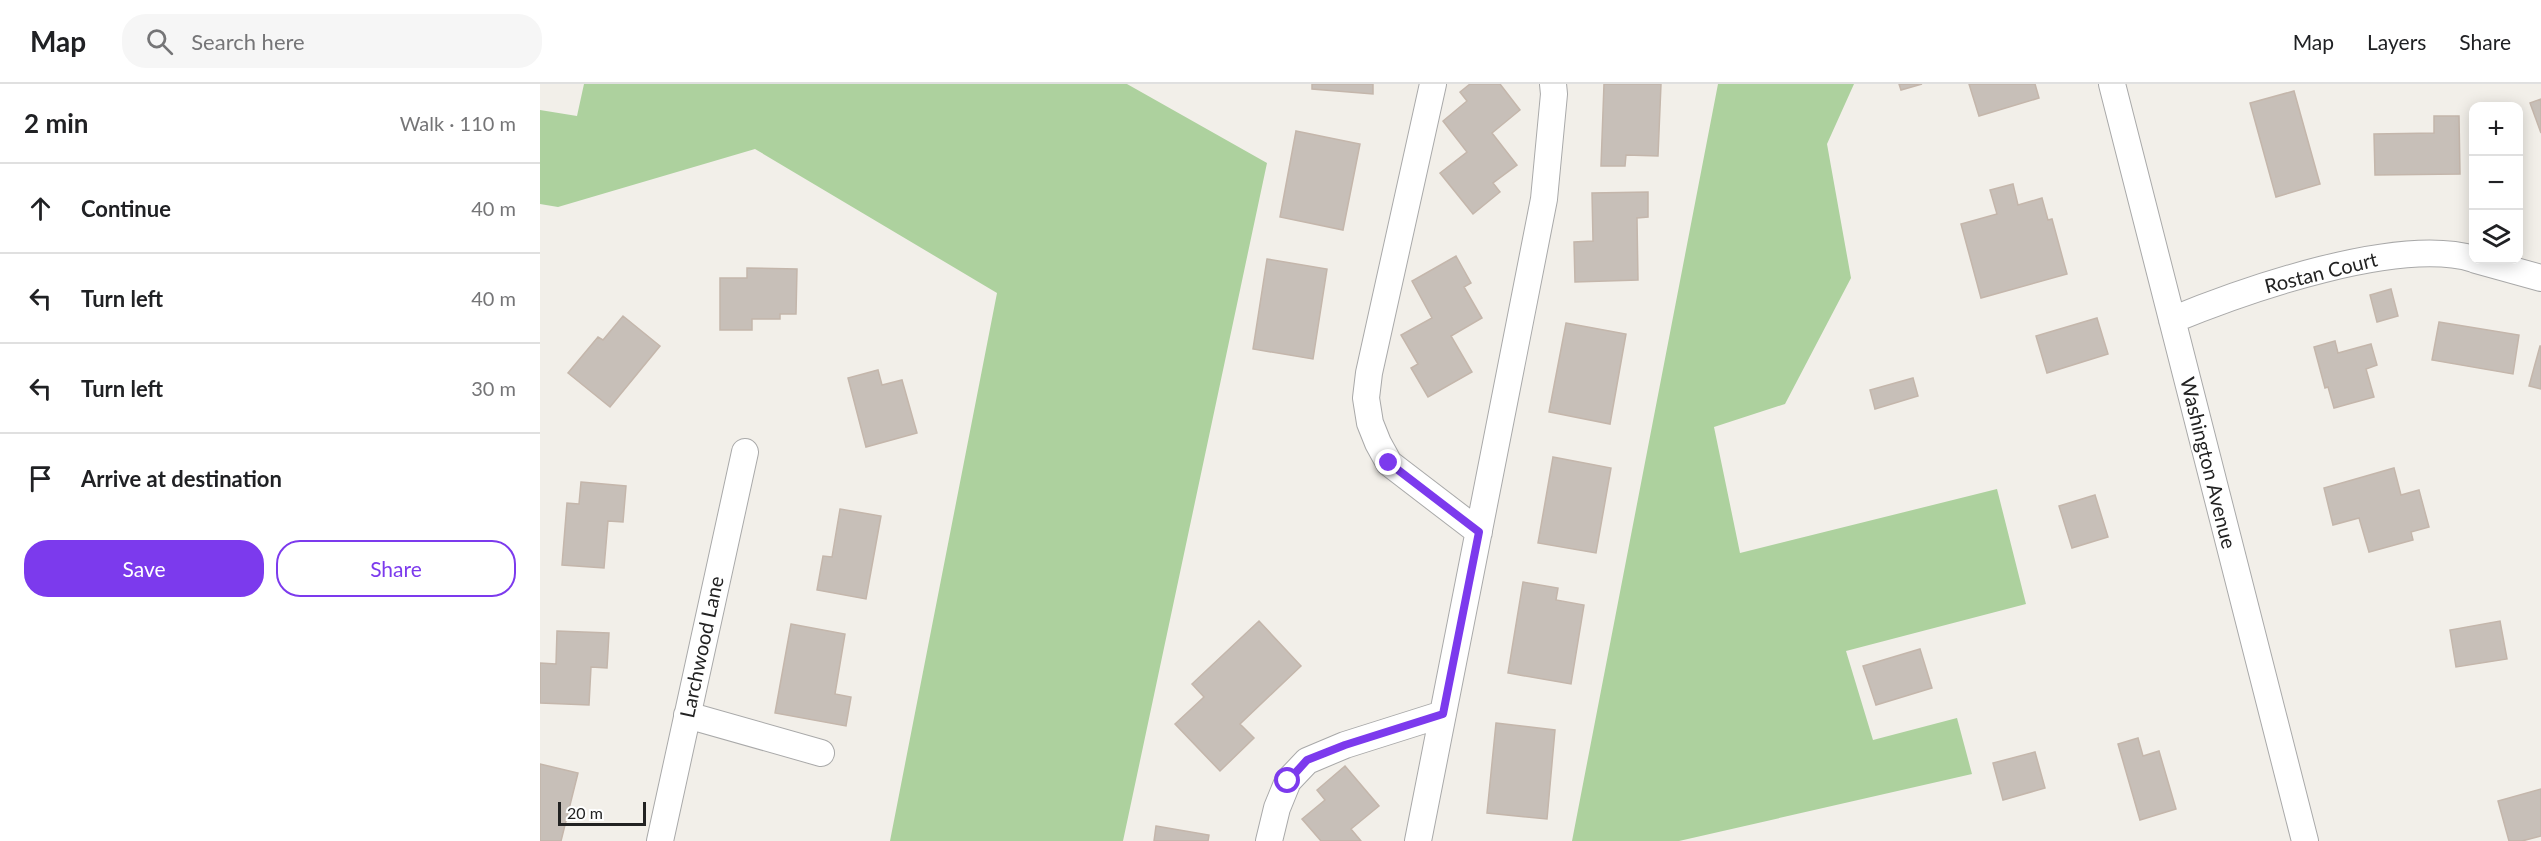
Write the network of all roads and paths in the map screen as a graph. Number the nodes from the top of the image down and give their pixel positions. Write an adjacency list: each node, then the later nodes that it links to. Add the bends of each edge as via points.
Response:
1 (1432, 84): 9 (street, via 1366,398 1370,423 1389,463)
2 (1553, 84): 9 (street, via 1544,199)
3 (2112, 84): 7 (street, Washington Avenue)
4 (2469, 257): 7 (street, Rostan Court, via 2454,253 2418,253 2377,259 2266,285)
5 (2492, 264): 6 (street, Rostan Court)
6 (2541, 278)
7 (2172, 320): 16 (street, Washington Avenue)
8 (745, 452): 11 (street, Larchwood Lane)
9 (1479, 532): 10 (street)
10 (1443, 714): 14 (street, via 1307,760 1288,781); 15 (street)
11 (687, 715): 12 (street); 13 (street, Larchwood Lane)
12 (821, 753)
13 (660, 841)
14 (1269, 841)
15 (1418, 841)
16 (2306, 841)

